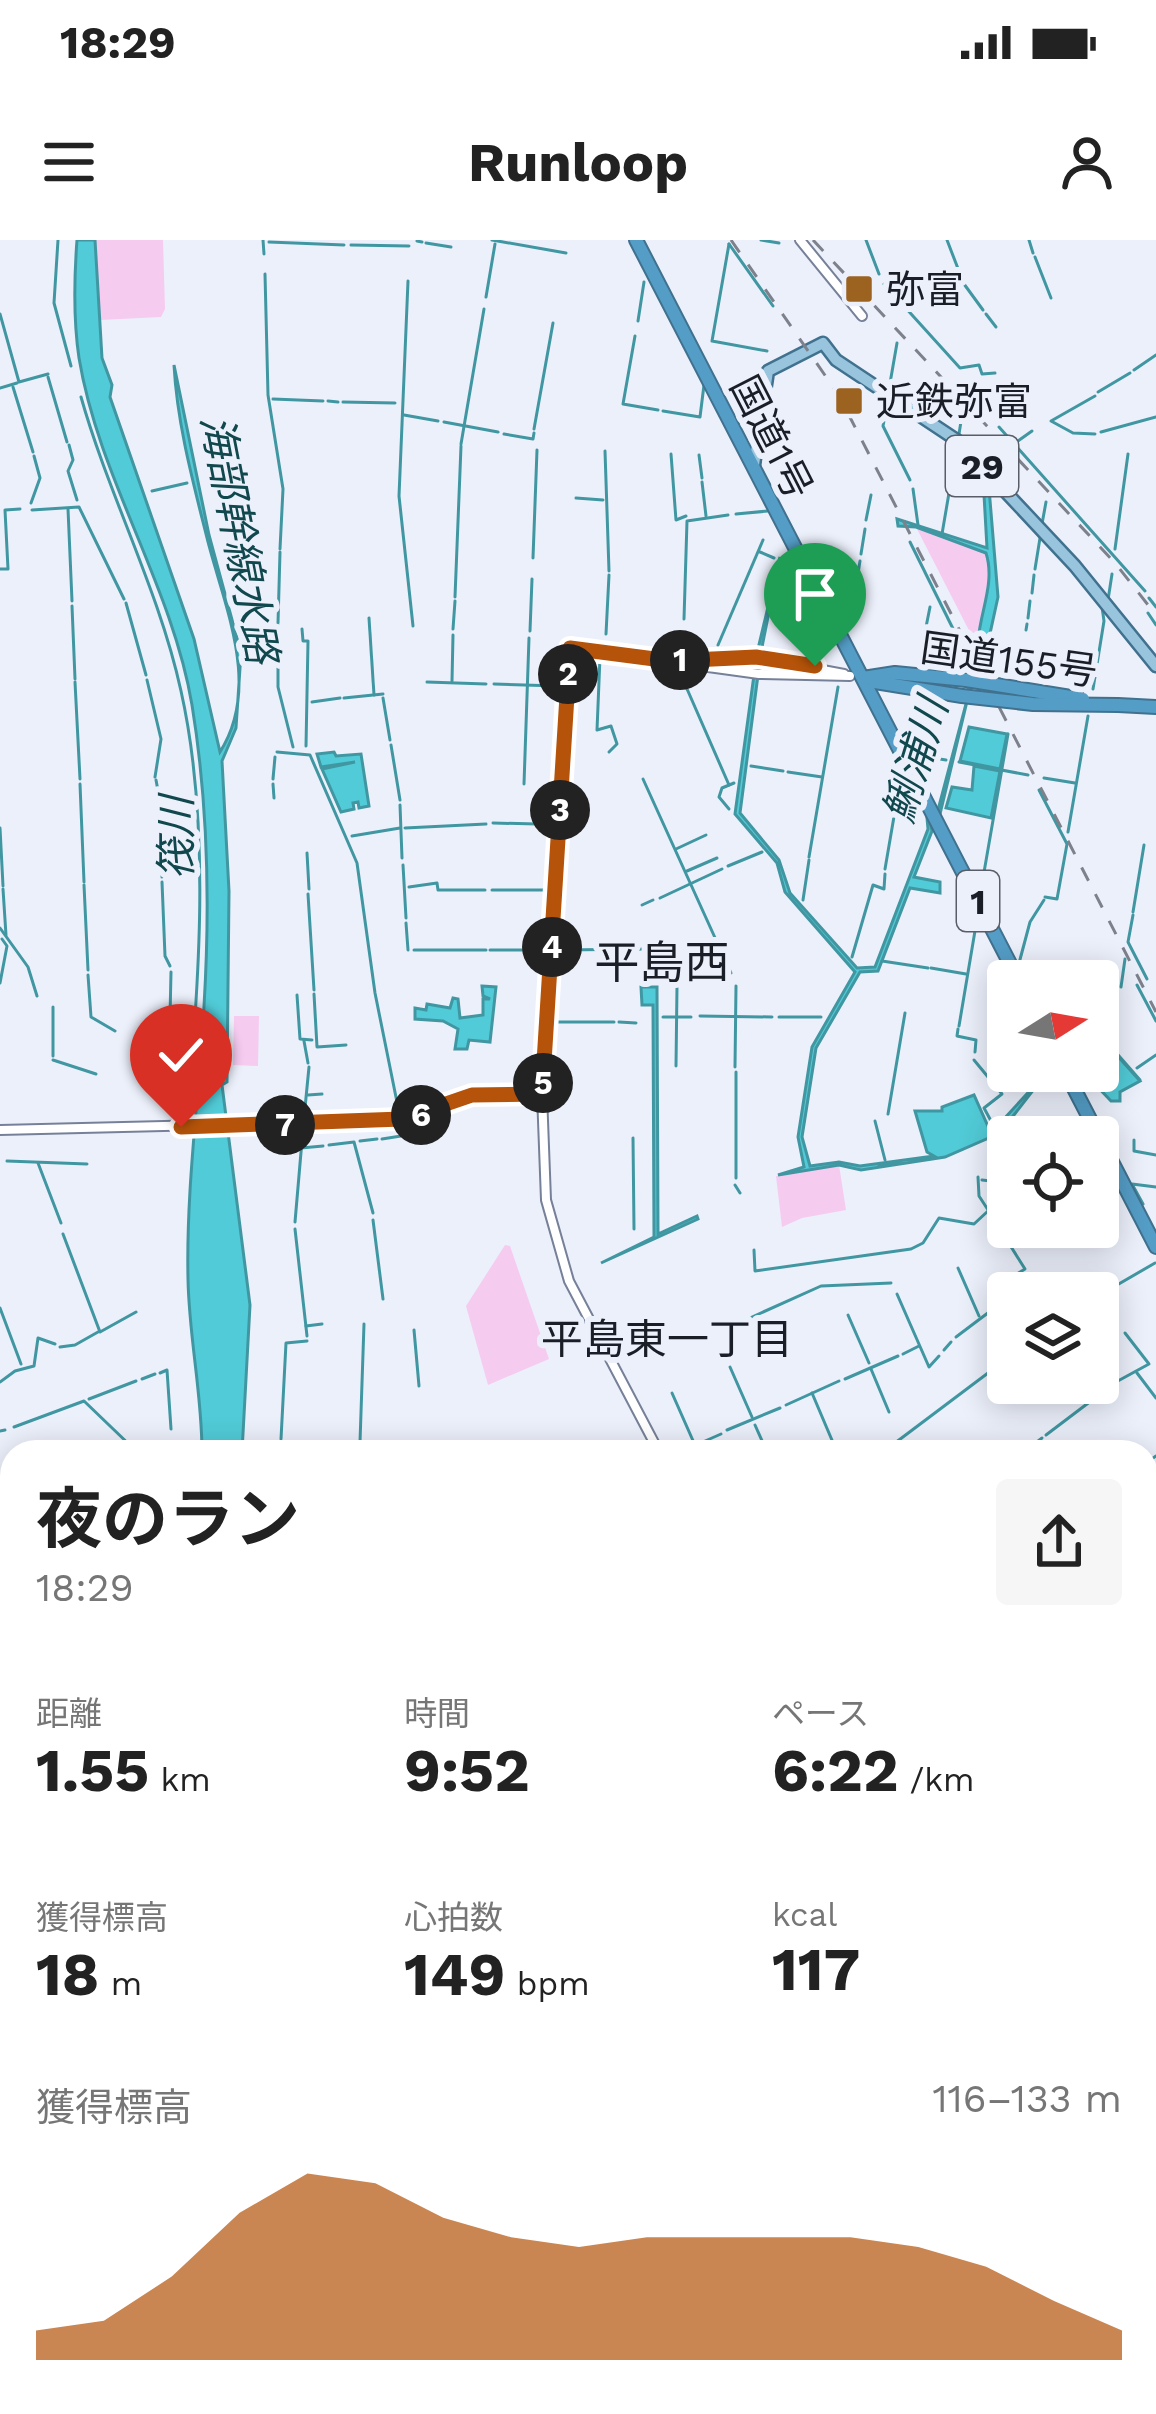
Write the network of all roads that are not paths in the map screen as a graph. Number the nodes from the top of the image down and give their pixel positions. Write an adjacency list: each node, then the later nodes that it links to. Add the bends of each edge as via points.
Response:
1 (636, 240): 4 (highway, 国道1号 / 1)
2 (800, 240): 3 (main road)
3 (862, 316)
4 (754, 465): 6 (main road, 29, via 768,371 824,343 836,360 958,441); 7 (highway, 国道1号 / 1)
5 (670, 661): 7 (main road); 7 (main road, via 758,657); 12 (main road, via 570,648)
6 (1156, 666)
7 (856, 677): 8 (highway, 国道155号, bridge, via 1033,704); 8 (highway, 国道155号, bridge, via 902,674); 10 (highway, 国道1号 / 1)
8 (1118, 705): 9 (highway, 国道155号)
9 (1156, 707)
10 (1008, 960)
11 (1076, 1092): 14 (highway)
12 (542, 1094): 13 (main road, via 472,1095 400,1119); 15 (main road, via 554,1240)
13 (0, 1130)
14 (1156, 1247)
15 (653, 1440)

